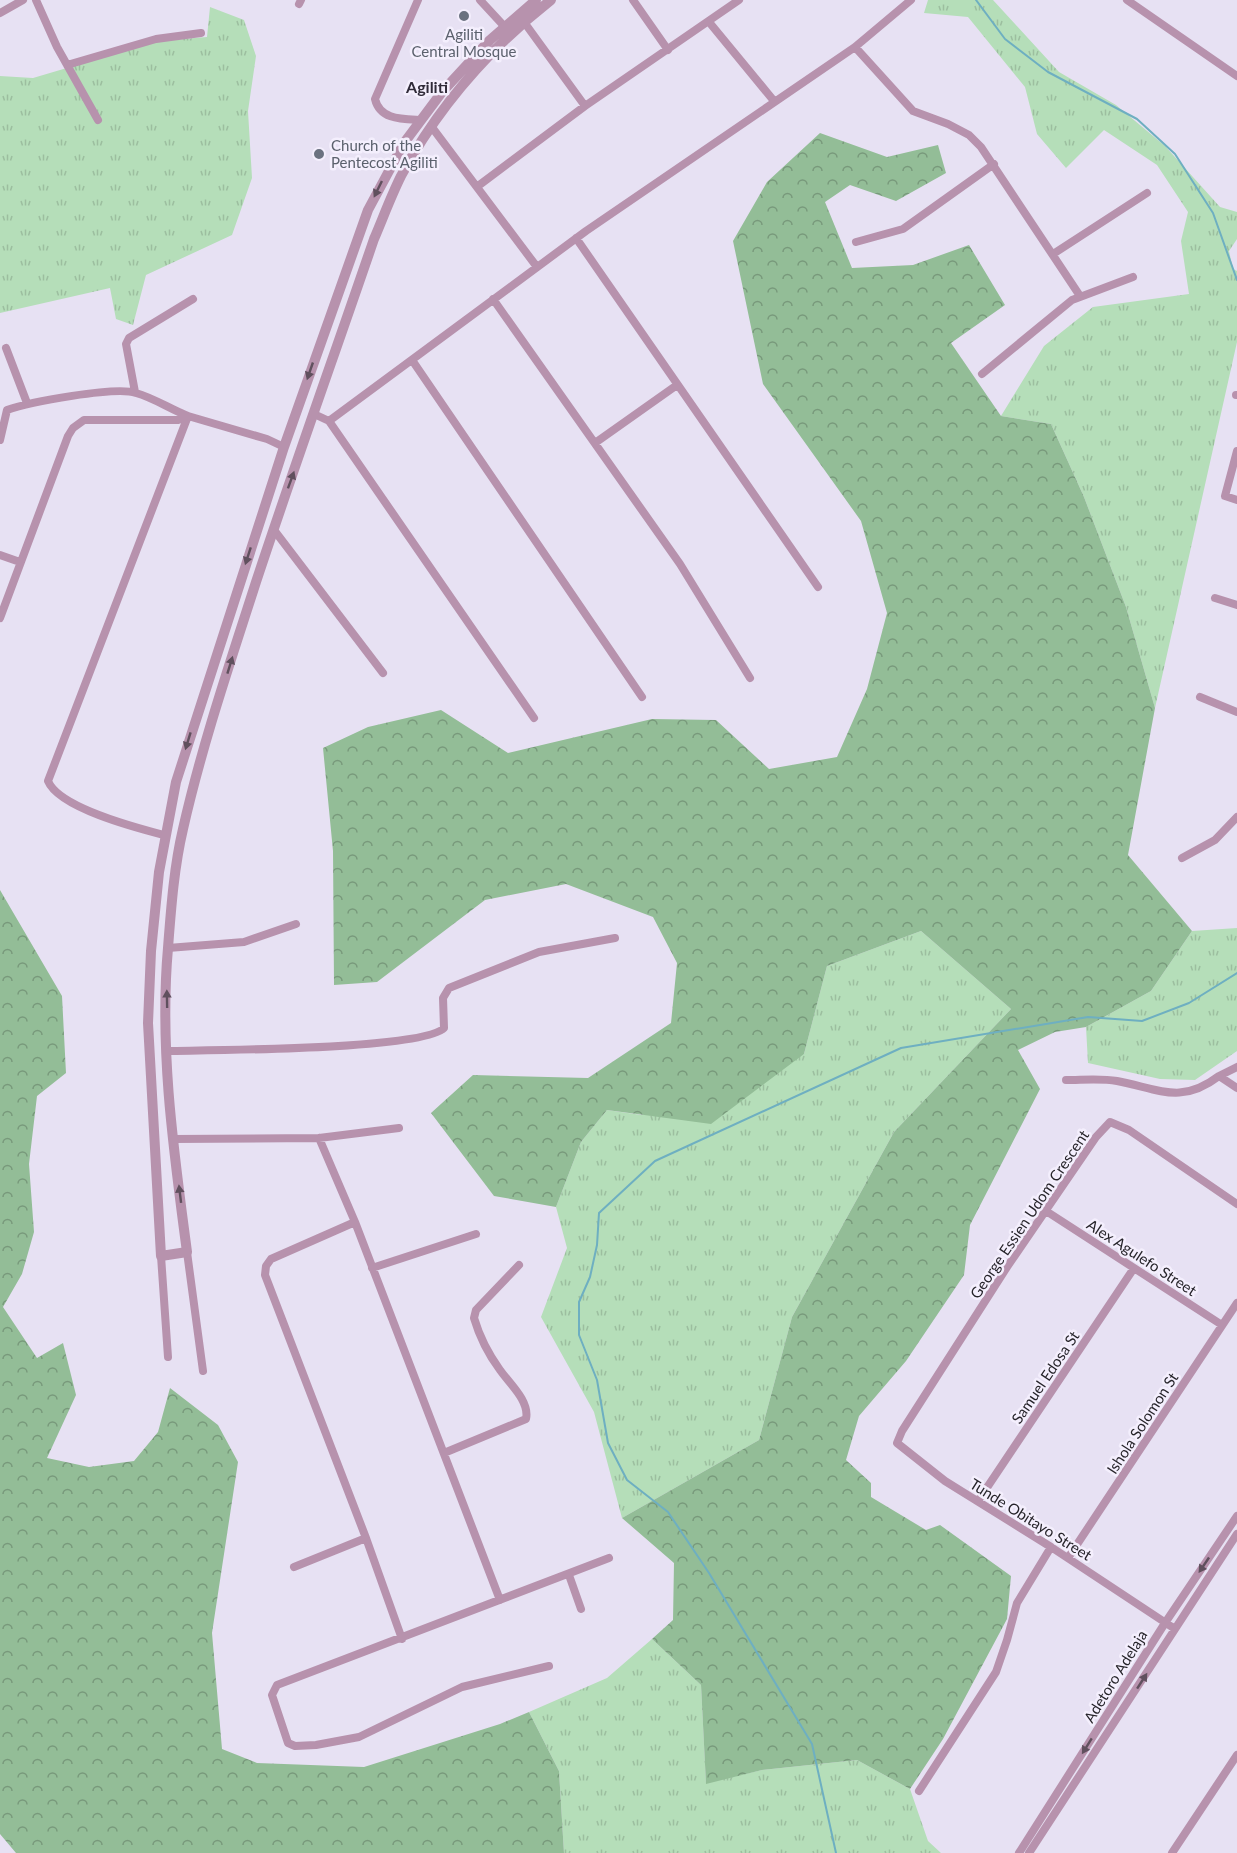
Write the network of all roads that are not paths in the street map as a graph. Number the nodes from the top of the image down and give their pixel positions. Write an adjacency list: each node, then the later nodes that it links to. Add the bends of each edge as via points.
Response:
1 (23, 0): 11 (street)
2 (36, 0): 18 (street)
3 (418, 0): 23 (street, via 375,99 377,108 385,115)
4 (480, 0): 14 (street)
5 (536, 0): 14 (street)
6 (551, 0): 12 (street)
7 (633, 0): 17 (street)
8 (739, 0): 13 (street)
9 (911, 0): 16 (street)
10 (1127, 0): 19 (street)
11 (0, 13)
12 (524, 22): 21 (street); 24 (street, via 455,92)
13 (710, 22): 17 (street); 20 (street)
14 (504, 26): 23 (street, via 464,66)
15 (201, 33): 18 (street, via 156,39)
16 (855, 47): 20 (street); 25 (street, via 903,102 969,135)
17 (668, 50): 21 (street)
18 (67, 65): 22 (street)
19 (1237, 76)
20 (774, 101): 28 (street)
21 (585, 106): 26 (street)
22 (98, 120)
23 (421, 120): 48 (street, one-way to 48, via 368,210)
24 (431, 126): 26 (street); 43 (street, via 400,178 374,239)
25 (994, 164): 29 (street, via 903,230); 30 (street)
26 (478, 186): 31 (street)
27 (1147, 193): 30 (street)
28 (576, 238): 31 (street); 39 (street)
29 (856, 242)
30 (1053, 254): 33 (street)
31 (537, 267): 35 (street)
32 (1133, 277): 33 (street)
33 (1080, 296): 38 (street)
34 (193, 299): 40 (street, via 129,338 126,344)
35 (493, 299): 37 (street); 47 (street)
36 (6, 348): 41 (street)
37 (411, 360): 45 (street); 62 (street)
38 (982, 374)
39 (677, 385): 47 (street); 56 (street)
40 (135, 392): 41 (street); 44 (street)
41 (27, 403): 42 (street)
42 (3, 412): 46 (street)
43 (314, 414): 45 (street); 52 (street, one-way to 43)
44 (188, 416): 48 (street); 55 (street, via 178,420 96,419 78,423 68,436); 67 (street, via 48,781 58,796 126,826)
45 (328, 421): 65 (street)
46 (0, 440)
47 (595, 443): 61 (street, via 680,564)
48 (284, 447): 50 (street)
49 (1237, 451): 51 (street, via 1225,496)
50 (268, 495): 52 (street); 67 (street, one-way to 67, via 194,721)
51 (1237, 500)
52 (283, 501): 53 (street)
53 (274, 530): 60 (street); 71 (street, one-way to 53, via 182,831)
54 (0, 555): 55 (street)
55 (20, 562): 59 (street)
56 (818, 587)
57 (1215, 598): 58 (street)
58 (1237, 606)
59 (0, 618)
60 (383, 673)
61 (750, 678)
62 (642, 697)
63 (1200, 697): 64 (street)
64 (1237, 712)
65 (534, 718)
66 (1237, 817): 68 (street, via 1215,840)
67 (164, 835): 85 (street, via 151,951 148,1023)
68 (1182, 858)
69 (296, 924): 71 (street, via 244,942)
70 (615, 939): 72 (street, via 539,952 449,988 443,998 444,1029 433,1035 391,1044)
71 (168, 948): 72 (street, one-way to 71)
72 (168, 1051): 79 (street)
73 (1237, 1067): 74 (street)
74 (1219, 1076): 75 (street, via 1206,1086 1178,1095 1115,1080); 76 (street)
75 (1066, 1080)
76 (1237, 1088)
77 (399, 1128): 78 (street)
78 (319, 1138): 79 (street); 82 (street)
79 (173, 1139): 84 (street, one-way to 79)
80 (1237, 1204): 81 (street, George Essien Udom Crescent, via 1129,1130 1110,1122)
81 (1046, 1212): 88 (street, Alex Agulefo Street); 93 (street, George Essien Udom Crescent)
82 (356, 1222): 87 (street); 98 (street, via 271,1259 265,1275)
83 (476, 1234): 87 (street)
84 (187, 1252): 85 (street); 92 (street)
85 (161, 1256): 91 (street)
86 (519, 1265): 94 (street, via 476,1310 474,1318 499,1369 525,1408 526,1419)
87 (372, 1268): 94 (street)
88 (1134, 1268): 90 (street, Alex Agulefo Street); 95 (street, Samuel Edosa St)
89 (1237, 1303): 90 (street, Ishola Solomon St)
90 (1222, 1325): 100 (street, Ishola Solomon St)
91 (168, 1357)
92 (203, 1371)
93 (909, 1420): 95 (street, Tunde Obitayo Street, via 897,1443 920,1464)
94 (444, 1453): 104 (street)
95 (978, 1501): 99 (street, Tunde Obitayo Street)
96 (1237, 1516): 106 (street, Adetoro Adelaja, one-way to 106)
97 (1237, 1534): 107 (street)
98 (366, 1538): 102 (street); 108 (street)
99 (1051, 1547): 100 (street, Tunde Obitayo Street); 111 (street, via 1017,1602 996,1672)
100 (1068, 1557): 106 (street, Tunde Obitayo Street)
101 (609, 1558): 103 (street)
102 (294, 1567)
103 (568, 1575): 104 (street); 105 (street)
104 (500, 1600): 108 (street)
105 (581, 1609)
106 (1165, 1623): 107 (street, Tunde Obitayo Street); 112 (street, Adetoro Adelaja, one-way to 112)
107 (1175, 1629): 113 (street, one-way to 107)
108 (402, 1639): 109 (street, via 273,1688 288,1743 316,1745 358,1737 462,1687)
109 (549, 1666)
110 (1237, 1755): 114 (street)
111 (919, 1791)
112 (1019, 1853)
113 (1029, 1853)
114 (1172, 1853)

